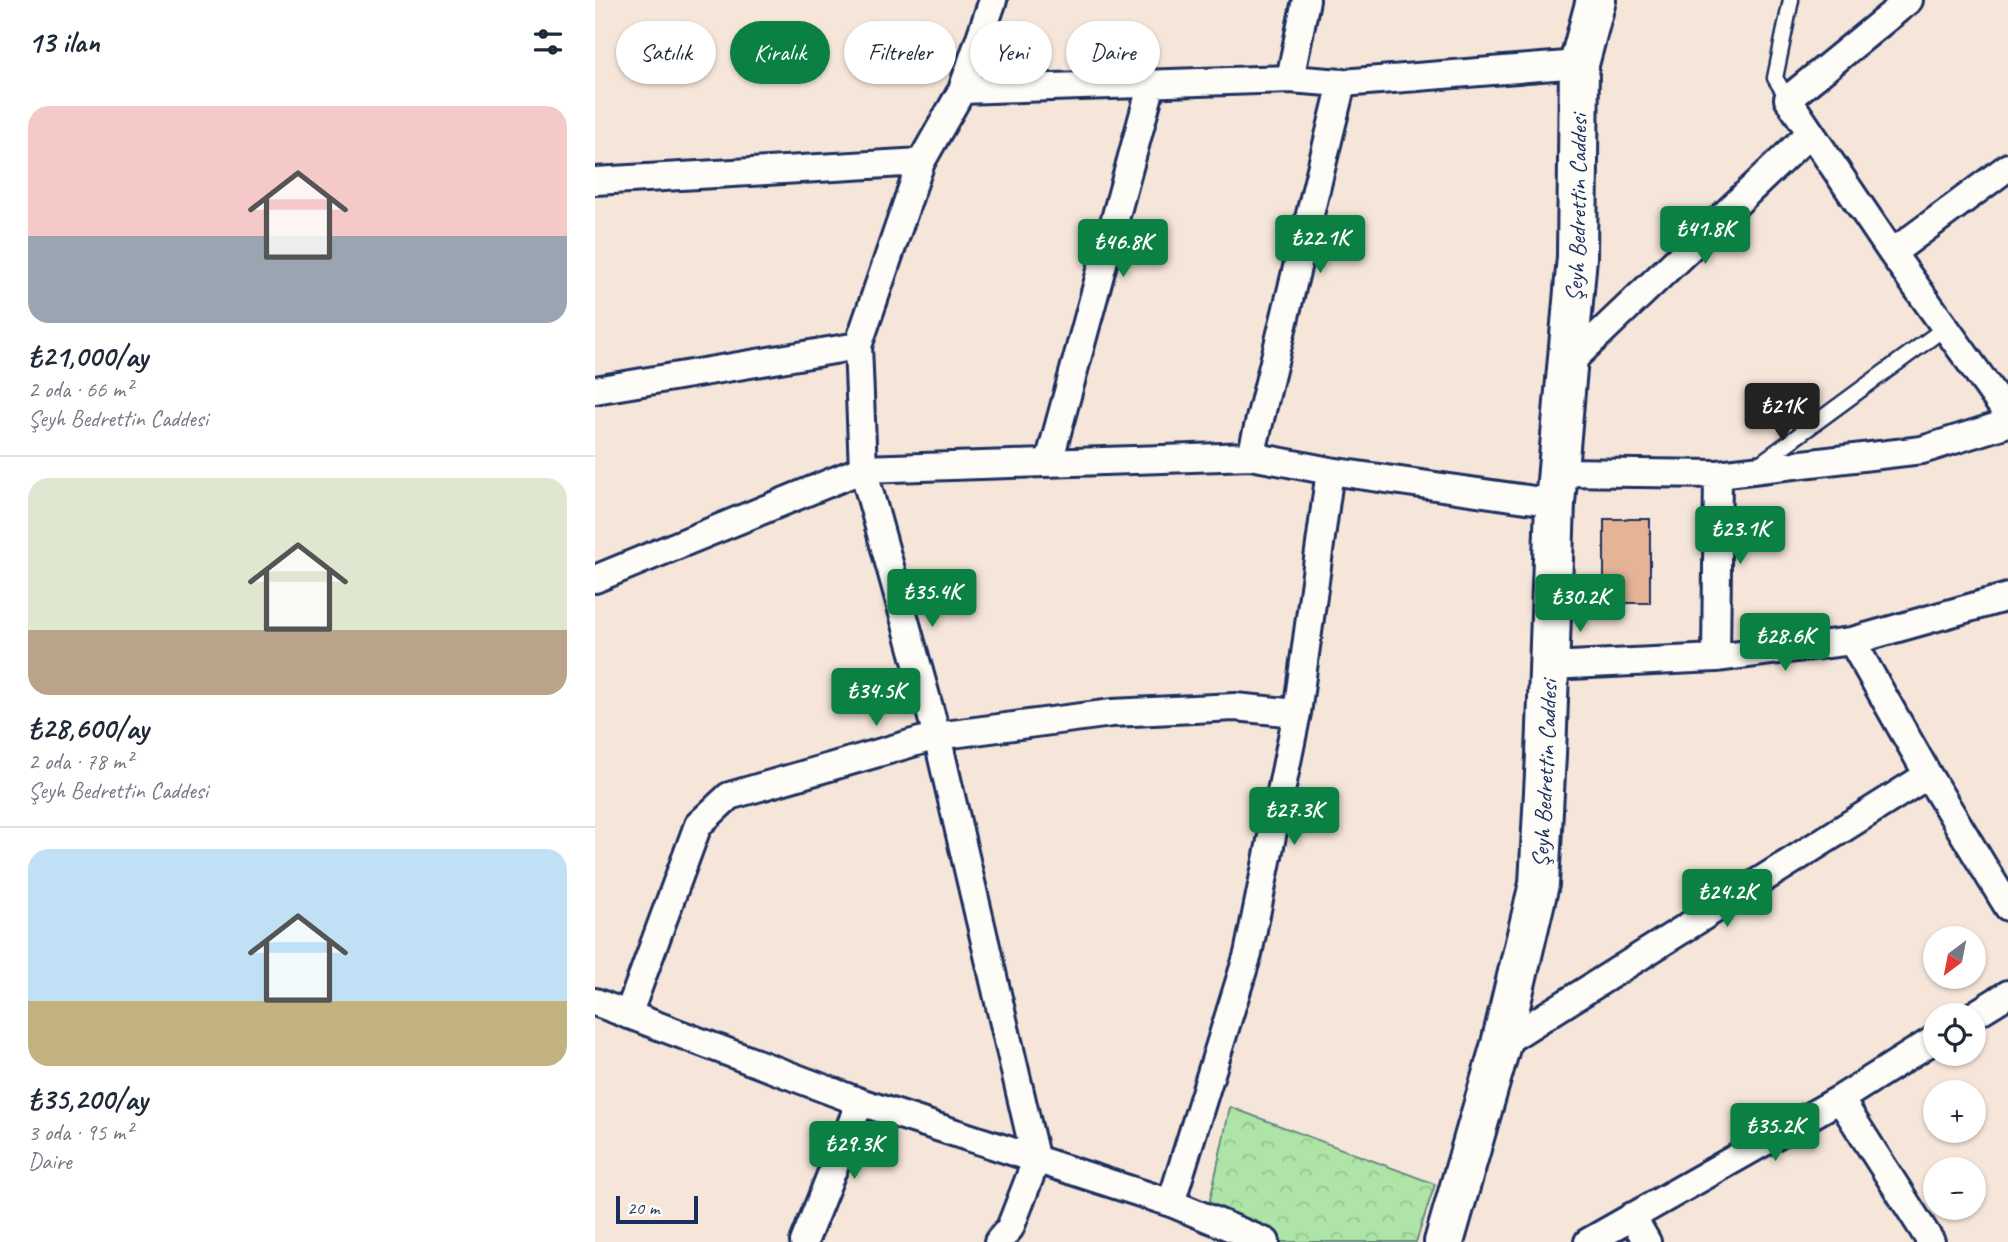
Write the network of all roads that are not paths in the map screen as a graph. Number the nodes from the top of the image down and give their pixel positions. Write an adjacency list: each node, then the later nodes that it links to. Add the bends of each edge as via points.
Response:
1 (993, 0): 12 (street)
2 (1306, 0): 7 (street)
3 (1596, 0): 6 (main road, Şeyh Bedrettin Caddesi)
4 (1791, 0): 13 (lane, via 1775,78)
5 (1909, 0): 13 (street)
6 (1579, 64): 9 (street); 21 (main road, Şeyh Bedrettin Caddesi, via 1577,257)
7 (1290, 79): 8 (street); 9 (street)
8 (1160, 83)
9 (1342, 83): 25 (street)
10 (1125, 84): 12 (street)
11 (1152, 84): 26 (street)
12 (962, 90): 15 (street)
13 (1788, 99): 14 (street)
14 (1810, 133): 18 (street); 21 (street)
15 (921, 162): 17 (street); 20 (street)
16 (2008, 167): 18 (street)
17 (595, 181)
18 (1892, 253): 19 (street)
19 (1945, 327): 23 (street); 28 (lane)
20 (858, 346): 22 (street); 27 (street)
21 (1566, 366): 31 (main road, Şeyh Bedrettin Caddesi)
22 (595, 390)
23 (2008, 415)
24 (2008, 423): 28 (street, via 1921,450)
25 (1251, 456): 26 (street); 29 (street)
26 (1049, 462): 27 (street)
27 (863, 469): 32 (street); 38 (street)
28 (1752, 470): 30 (street)
29 (1331, 471): 31 (street); 37 (street)
30 (1718, 474): 31 (street); 35 (street)
31 (1557, 488): 36 (main road, Şeyh Bedrettin Caddesi)
32 (595, 579)
33 (2008, 597): 34 (street)
34 (1852, 641): 35 (street); 39 (street)
35 (1716, 658): 36 (street)
36 (1549, 666): 45 (main road, Şeyh Bedrettin Caddesi, via 1539,884)
37 (1297, 713): 38 (street, via 1235,707 1112,713); 50 (street, via 1248,954)
38 (937, 736): 44 (street, via 729,796 698,825); 49 (street)
39 (1928, 775): 40 (street); 45 (street)
40 (2008, 907)
41 (2008, 994): 43 (street)
42 (595, 1002): 44 (street)
43 (1986, 1008)
44 (628, 1015): 48 (street)
45 (1501, 1044): 55 (main road, Şeyh Bedrettin Caddesi)
46 (1923, 1047): 47 (street)
47 (1840, 1099): 51 (street); 58 (street)
48 (860, 1102): 49 (street); 52 (street)
49 (1036, 1161): 50 (street); 53 (street, via 1010,1228)
50 (1171, 1203): 54 (street)
51 (1632, 1216): 56 (street); 57 (street)
52 (804, 1242)
53 (998, 1242)
54 (1266, 1242)
55 (1444, 1242)
56 (1588, 1242)
57 (1647, 1242)
58 (1931, 1242)

